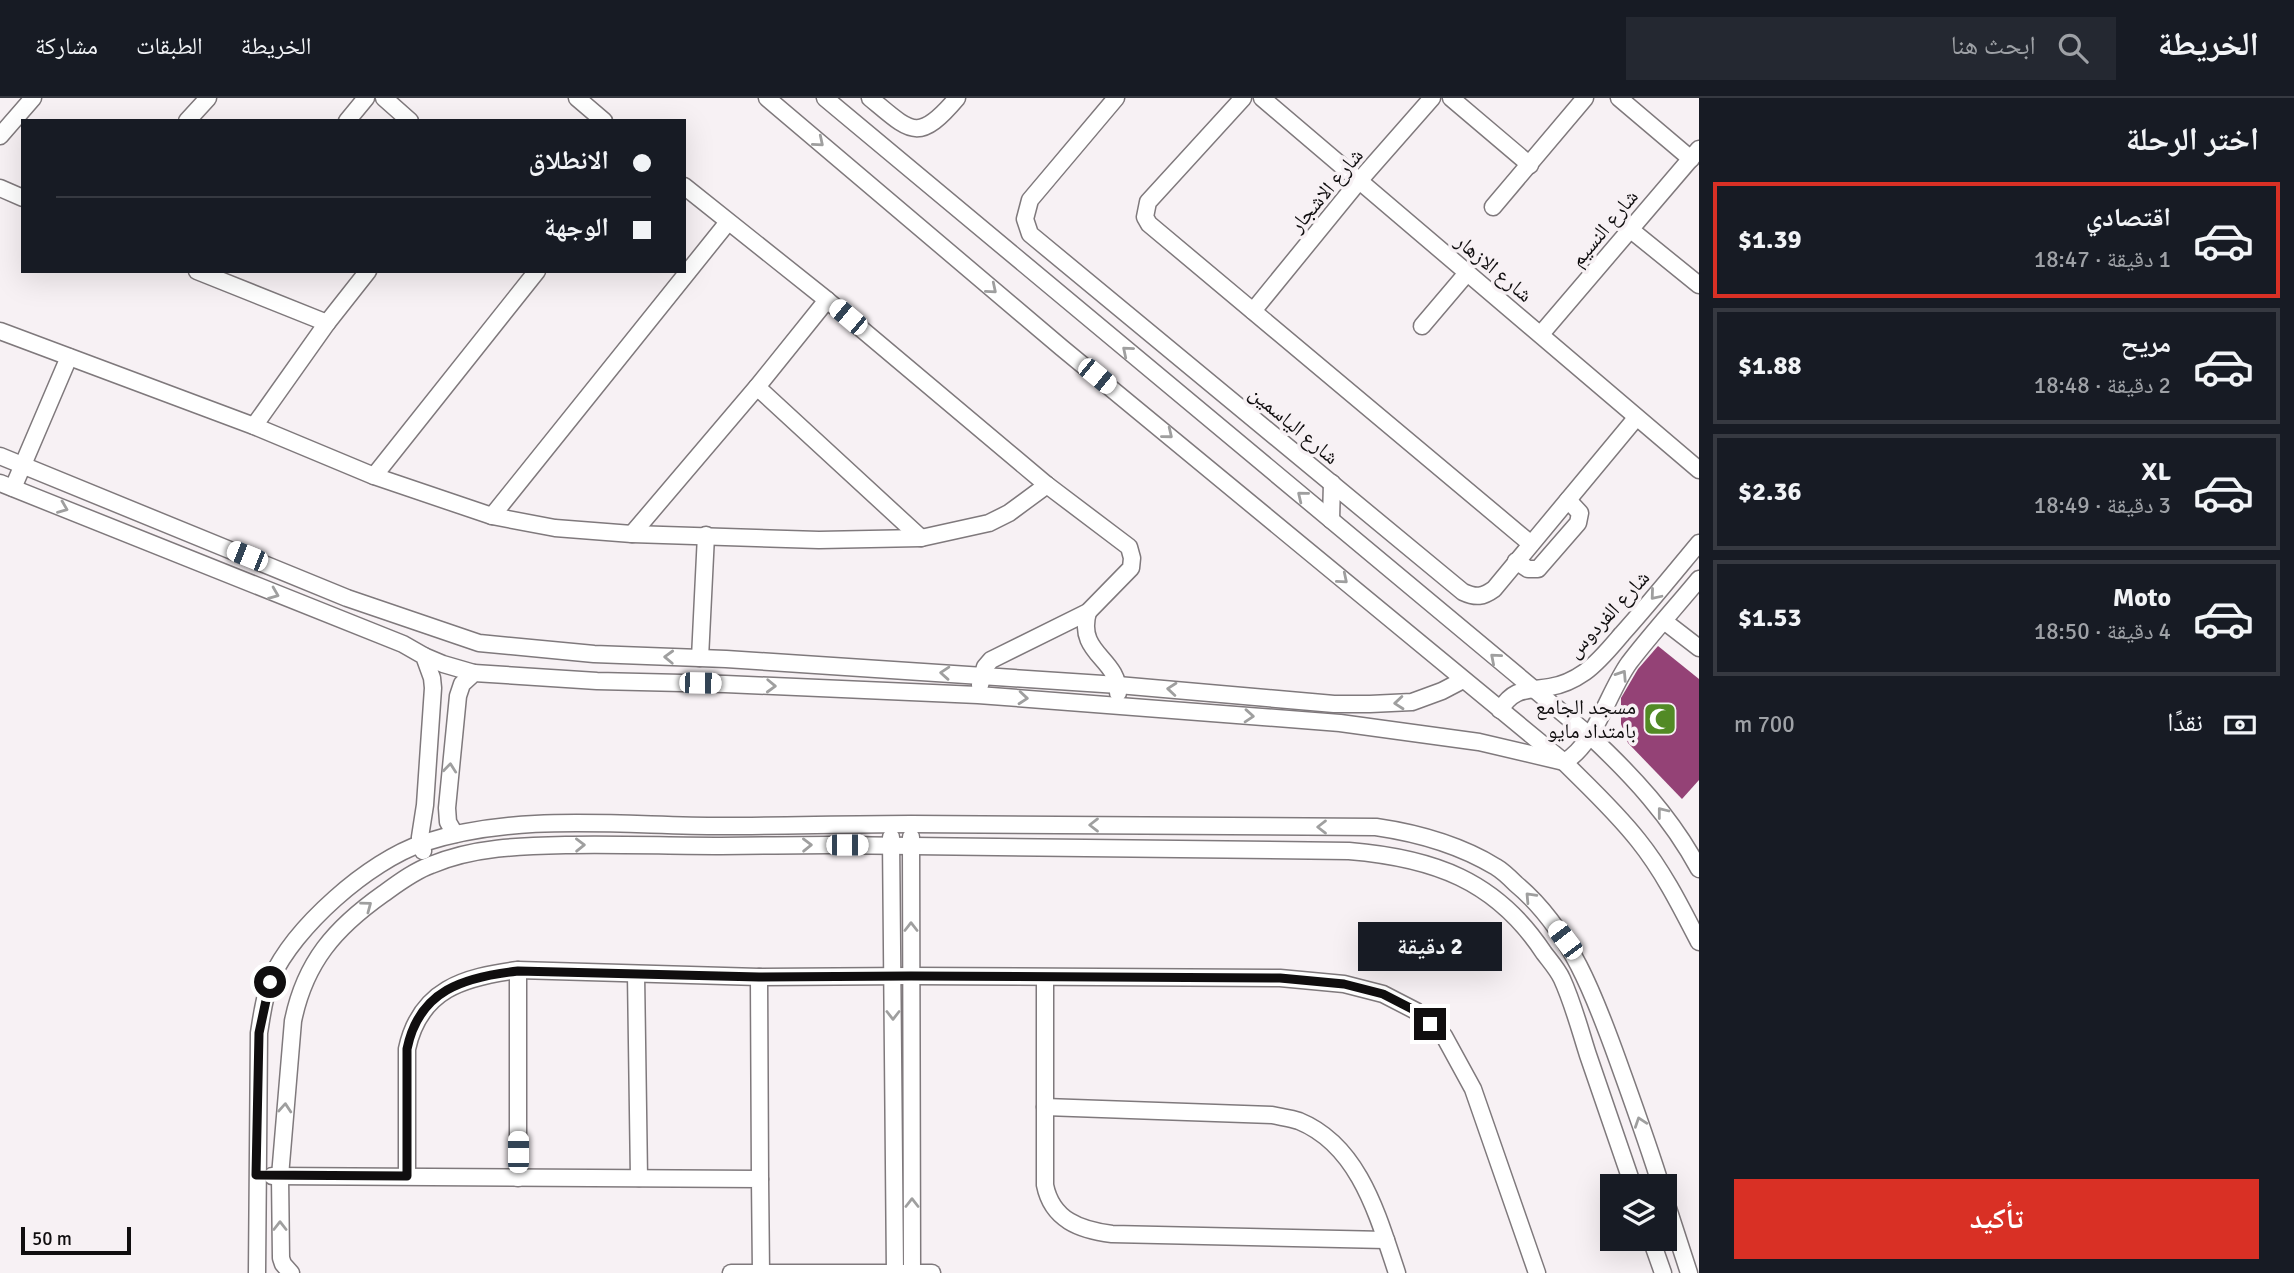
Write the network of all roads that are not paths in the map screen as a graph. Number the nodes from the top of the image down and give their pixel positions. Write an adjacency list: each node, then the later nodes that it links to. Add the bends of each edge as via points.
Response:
1 (33, 98): 21 (street)
2 (208, 98): 17 (street)
3 (366, 98): 18 (street)
4 (384, 98): 19 (street)
5 (577, 98): 20 (street)
6 (766, 98): 73 (street, one-way to 73)
7 (825, 98): 37 (street)
8 (870, 98): 9 (street, via 913,128 932,125)
9 (957, 98)
10 (1116, 98): 31 (street, شارع الياسمين, via 1026,209 1030,234)
11 (1243, 98): 39 (street, via 1148,202 1145,218)
12 (1262, 98): 24 (street, شارع الازهار)
13 (1432, 98): 24 (street, شارع الاشجار)
14 (1451, 98): 23 (street)
15 (1585, 98): 23 (street)
16 (1619, 98): 22 (street)
17 (189, 119)
18 (348, 119)
19 (408, 119)
20 (602, 119)
21 (0, 136)
22 (1695, 154): 30 (street, شارع النسيم)
23 (1530, 165): 28 (street)
24 (1359, 181): 35 (street, شارع الازهار); 39 (street, شارع الاشجار)
25 (0, 188): 27 (street)
26 (686, 188): 29 (street)
27 (21, 197)
28 (1493, 207)
29 (728, 222): 38 (street); 56 (street)
30 (1631, 230): 36 (street); 43 (street, شارع النسيم)
31 (1069, 266): 37 (street); 52 (street, شارع الياسمين)
32 (208, 273): 40 (street)
33 (366, 273): 40 (street)
34 (535, 273): 51 (street)
35 (1467, 273): 41 (street); 43 (street, شارع الازهار)
36 (1699, 285)
37 (1051, 288): 57 (street, one-way to 37)
38 (827, 300): 45 (street); 53 (street)
39 (1253, 311): 62 (street)
40 (327, 323): 47 (street)
41 (1422, 326)
42 (0, 331): 44 (street)
43 (1541, 334): 46 (street, شارع الازهار)
44 (69, 357): 47 (street); 49 (street)
45 (757, 387): 58 (street); 60 (street)
46 (1636, 418): 50 (street, شارع الازهار); 55 (street, شارع الياسمين)
47 (254, 426): 51 (street)
48 (0, 456): 49 (street)
49 (22, 464): 54 (street); 69 (street, one-way to 49, via 594,654 479,643 347,597)
50 (1699, 471)
51 (374, 476): 56 (street)
52 (1332, 484): 57 (street); 63 (street, شارع الياسمين, via 1474,597 1494,589)
53 (1047, 485): 60 (street, via 989,523); 65 (street, via 1132,552 1131,568)
54 (6, 486): 68 (street, one-way to 68)
55 (1568, 500): 62 (street, شارع الياسمين); 63 (street, via 1580,516 1569,533 1538,569)
56 (492, 516): 58 (street, via 555,528)
57 (1331, 520): 76 (street, one-way to 57)
58 (632, 534): 59 (street)
59 (706, 535): 60 (street); 69 (street)
60 (921, 538)
61 (1699, 543): 76 (street, شارع الفردوس, one-way to 76, via 1588,670 1560,684)
62 (1531, 544): 63 (street, شارع الياسمين)
63 (1516, 561)
64 (1699, 579): 66 (street)
65 (1088, 612): 72 (street, via 998,656); 75 (street, via 1088,642 1116,676)
66 (1664, 621): 67 (street); 80 (street, one-way to 66, via 1618,680)
67 (1699, 649)
68 (424, 656): 71 (street); 86 (street, via 433,688)
69 (701, 657): 70 (street)
70 (726, 659): 72 (street, one-way to 70); 74 (street)
71 (474, 673): 74 (street); 85 (street, one-way to 71, via 447,808 458,696 462,684)
72 (982, 675): 75 (street); 77 (street)
73 (1463, 680): 75 (street, one-way to 75, via 1412,702 1370,705); 79 (street)
74 (725, 684): 77 (street, one-way to 77)
75 (1118, 685): 78 (street)
76 (1530, 688): 79 (street, شارع الفردوس, via 1513,694); 80 (street)
77 (978, 695): 78 (street, one-way to 78)
78 (1118, 706): 81 (street, one-way to 81, via 1340,723 1479,742)
79 (1500, 710): 81 (street)
80 (1589, 735): 81 (street, via 1579,751); 91 (street, one-way to 80, via 1663,812)
81 (1563, 762): 92 (street, via 1639,841)
82 (891, 824): 83 (street); 85 (street, via 586,823 519,825); 87 (street)
83 (911, 824): 84 (street, one-way to 83); 88 (street)
84 (1163, 826): 89 (street); 101 (street, one-way to 84, via 1590,986 1548,916 1497,867 1434,839 1376,827)
85 (455, 834): 86 (street)
86 (420, 844): 90 (street); 102 (street, via 346,890 280,961 270,982 259,1033)
87 (891, 845): 88 (street); 90 (street, one-way to 87, via 499,848 539,846); 95 (street)
88 (910, 845): 89 (street); 96 (street, one-way to 88)
89 (1162, 849): 100 (street, via 1386,854 1420,861 1480,886 1531,933 1562,979)
90 (430, 865): 103 (street, one-way to 90, via 293,1021 316,958 361,910)
91 (1699, 869)
92 (1699, 942)
93 (518, 971): 94 (street); 104 (street, via 462,981 441,993 416,1022 407,1049); 105 (street)
94 (636, 974): 97 (street); 106 (street)
95 (893, 976): 96 (street); 97 (street); 111 (street, one-way to 111)
96 (911, 976): 98 (street); 112 (street, one-way to 96)
97 (759, 977): 107 (street)
98 (1045, 978): 99 (street); 120 (street, via 1280,978 1344,984 1383,994 1416,1011 1444,1036 1474,1089)
99 (1045, 1107): 109 (street, via 1272,1115 1298,1121 1321,1133 1359,1176); 109 (street, via 1048,1199 1065,1219 1093,1232)
100 (1629, 1174)
101 (1657, 1174)
102 (256, 1175): 103 (street); 113 (street)
103 (280, 1176): 104 (street); 114 (street, one-way to 103, via 281,1258)
104 (407, 1176): 105 (street)
105 (518, 1178): 106 (street)
106 (639, 1178): 107 (street)
107 (760, 1179): 116 (street)
108 (1677, 1236): 122 (street)
109 (1386, 1240): 119 (street)
110 (1655, 1251): 121 (street)
111 (895, 1272): 112 (street); 117 (street)
112 (912, 1272): 118 (street)
113 (257, 1273)
114 (291, 1273)
115 (731, 1273): 116 (street)
116 (761, 1273): 117 (street)
117 (799, 1273)
118 (932, 1273)
119 (1397, 1273)
120 (1537, 1273)
121 (1662, 1273)
122 (1689, 1273)

